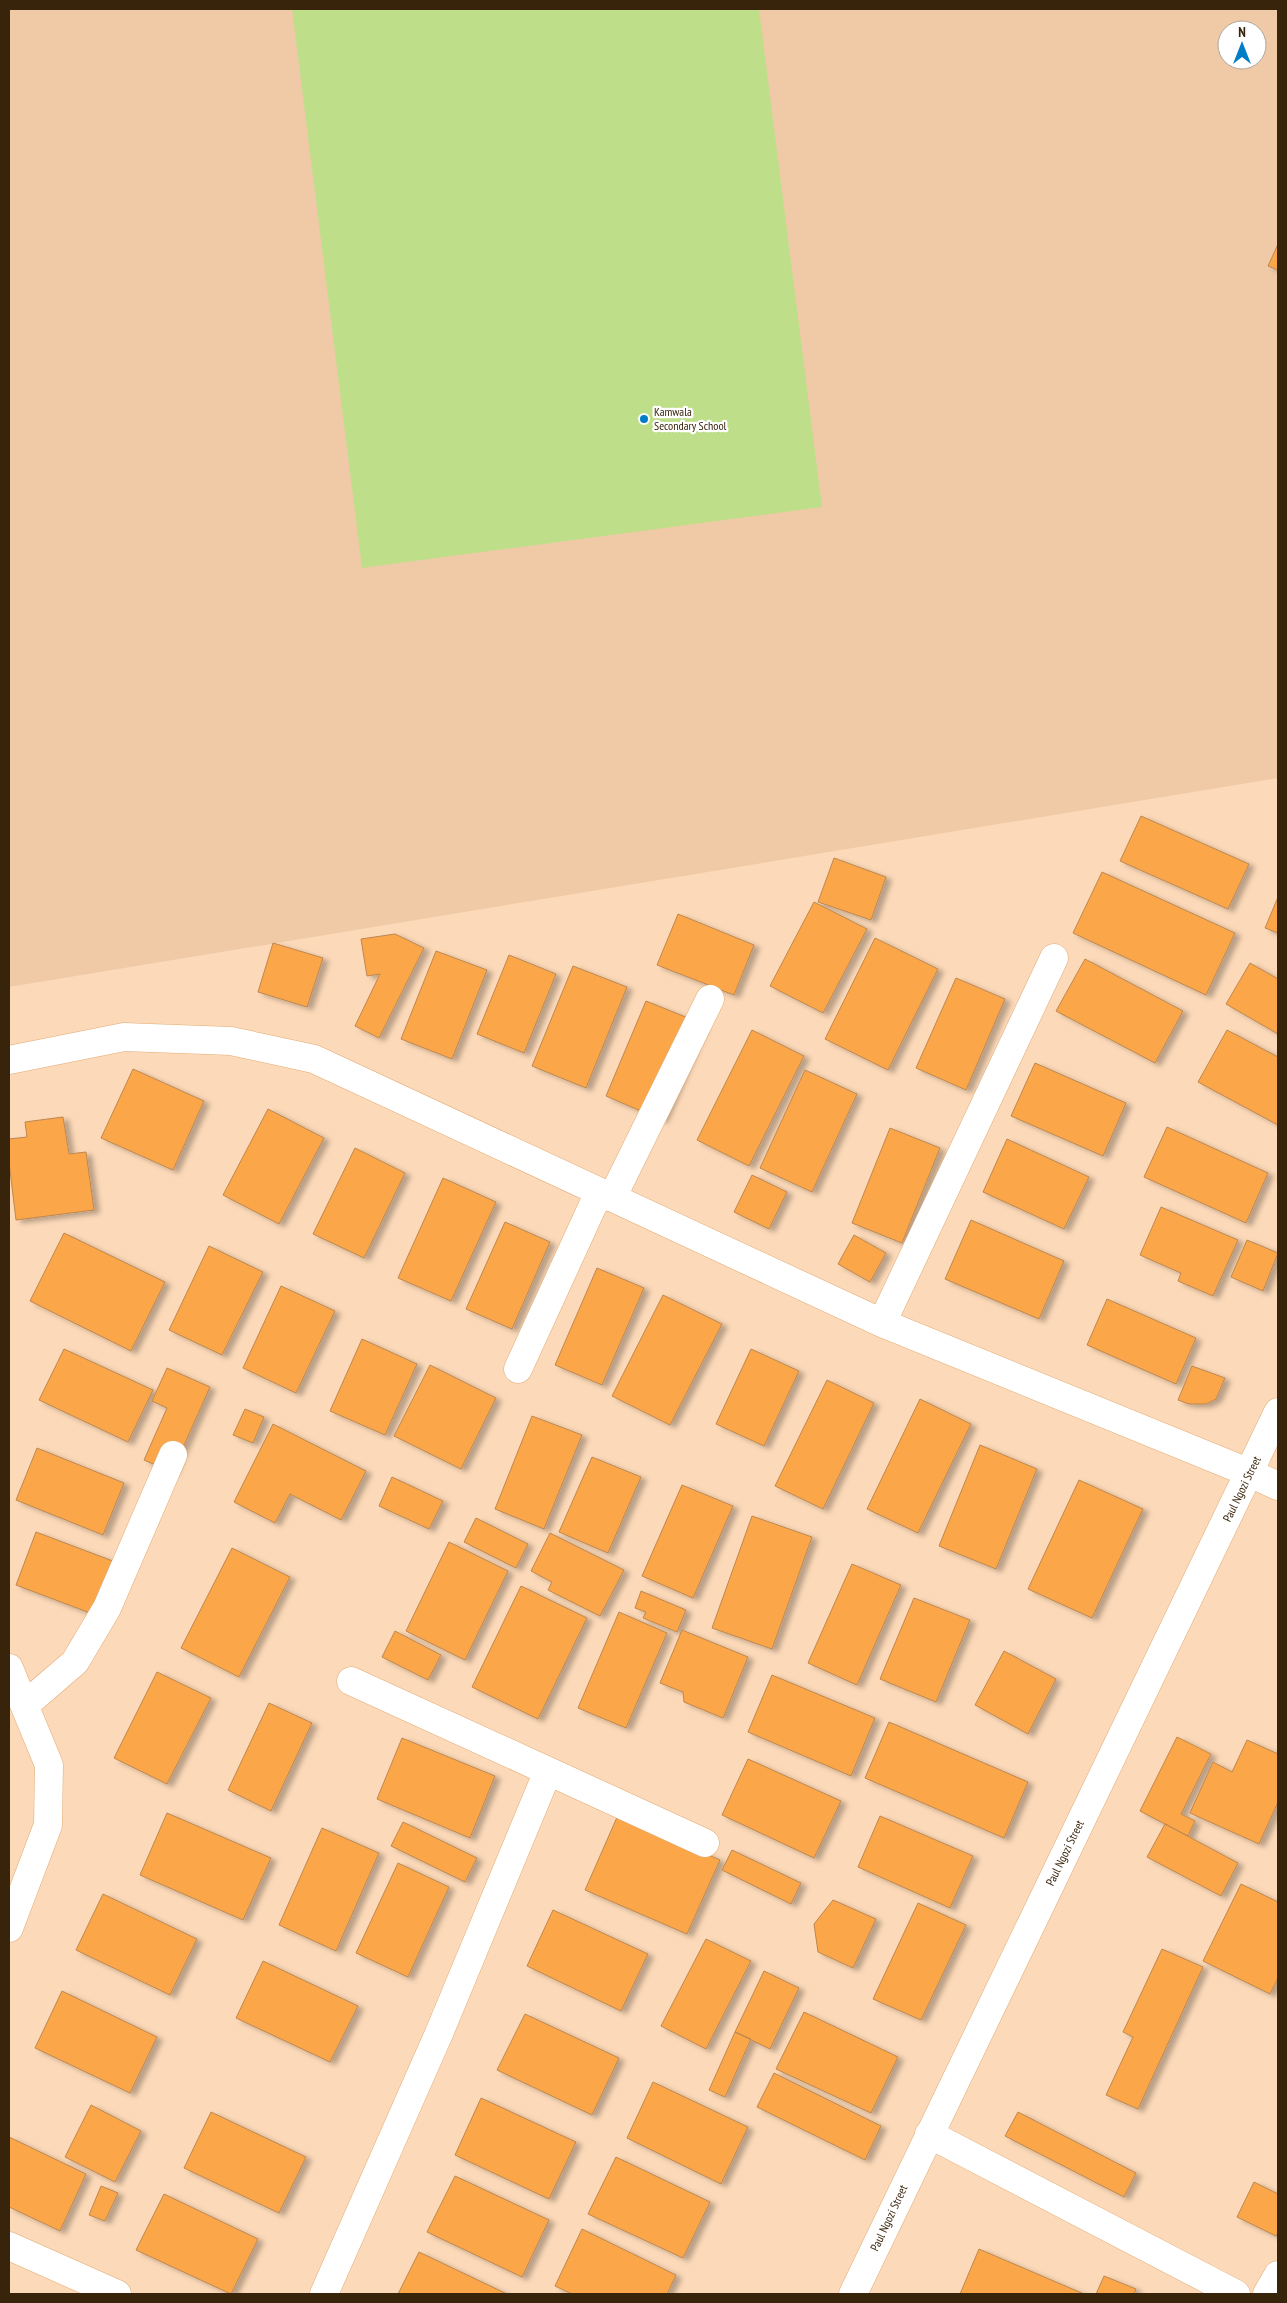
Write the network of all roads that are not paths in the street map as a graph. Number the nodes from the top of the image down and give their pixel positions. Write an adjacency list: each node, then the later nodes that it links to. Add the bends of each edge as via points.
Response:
1 (1054, 958): 5 (street)
2 (710, 999): 4 (street)
3 (9, 1060): 4 (street, via 124,1037 231,1041 314,1059)
4 (606, 1195): 5 (street); 6 (street)
5 (882, 1323): 9 (street)
6 (518, 1369)
7 (1278, 1412): 9 (street, Paul Ngozi Street)
8 (173, 1455): 13 (street, via 107,1608 75,1662)
9 (1250, 1473): 10 (street); 17 (street, Paul Ngozi Street)
10 (1278, 1486)
11 (9, 1668): 13 (street)
12 (351, 1681): 14 (street)
13 (26, 1705): 16 (street, via 49,1766 48,1825)
14 (548, 1771): 15 (street); 21 (street, via 440,2031)
15 (705, 1843)
16 (9, 1928)
17 (929, 2134): 22 (street, Paul Ngozi Street); 23 (street)
18 (9, 2246): 20 (street)
19 (1278, 2275): 24 (street)
20 (117, 2294)
21 (324, 2294)
22 (853, 2294)
23 (1236, 2294)
24 (1267, 2294)

